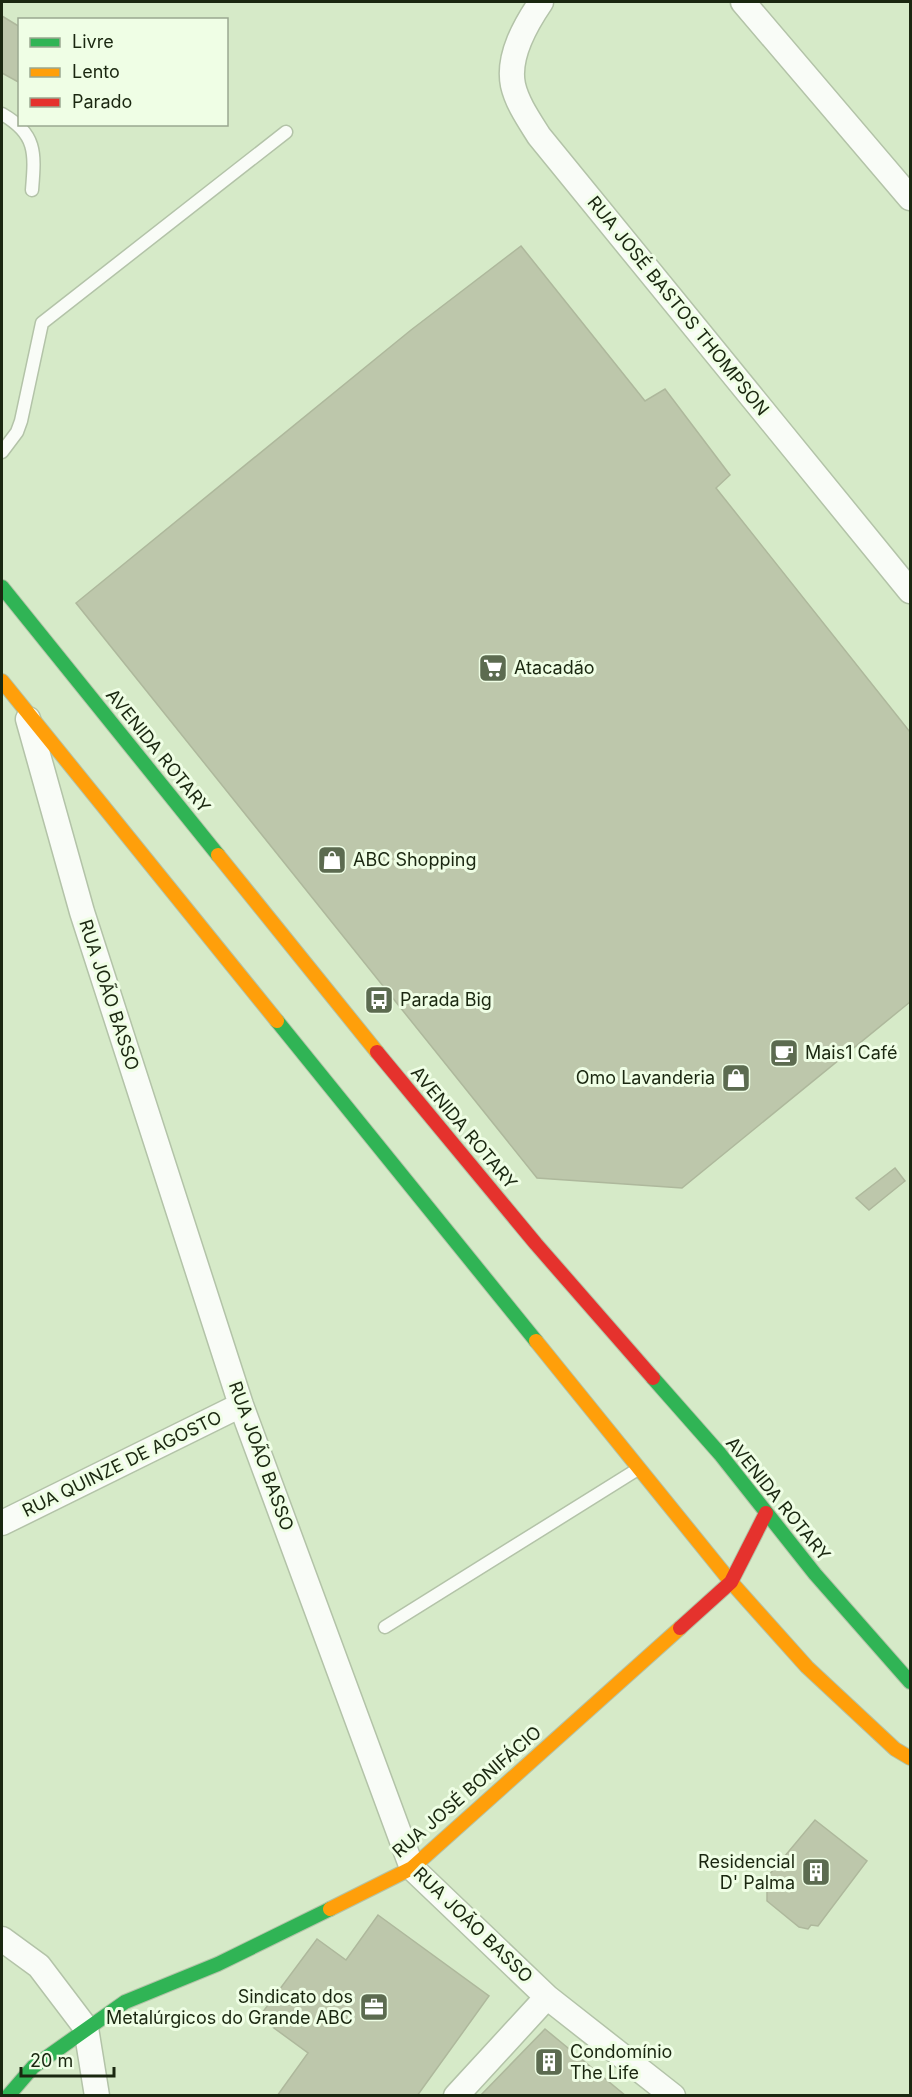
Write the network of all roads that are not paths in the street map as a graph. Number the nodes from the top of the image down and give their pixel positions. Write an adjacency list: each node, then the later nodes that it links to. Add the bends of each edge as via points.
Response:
1 (541, 2): 11 (street, RUA JOSÉ BASTOS THOMPSON, via 527,22 513,59 512,84 522,109 539,136)
2 (743, 2): 8 (street)
3 (2, 114): 4 (lane)
4 (18, 125)
5 (19, 126): 7 (lane, via 30,138 34,153)
6 (286, 132): 9 (lane, via 42,323 21,421)
7 (32, 190)
8 (910, 198)
9 (2, 452)
10 (2, 587): 16 (main road, AVENIDA ROTARY, via 440,1130 720,1454)
11 (910, 591)
12 (2, 681): 13 (main road)
13 (24, 708): 14 (street, RUA JOÃO BASSO, via 82,912); 15 (main road)
14 (242, 1405): 17 (street, RUA QUINZE DE AGOSTO); 22 (street, RUA JOÃO BASSO)
15 (639, 1469): 18 (main road); 19 (lane)
16 (766, 1513): 18 (main road, RUA JOSÉ BONIFÁCIO); 20 (main road, AVENIDA ROTARY)
17 (2, 1522)
18 (731, 1582): 21 (main road, via 807,1667 895,1749); 22 (main road, RUA JOSÉ BONIFÁCIO)
19 (385, 1627)
20 (910, 1682)
21 (910, 1758)
22 (412, 1868): 24 (street, RUA JOÃO BASSO); 25 (main road, RUA JOSÉ BONIFÁCIO, via 218,1964 126,2002)
23 (2, 1940): 25 (street, via 39,1966)
24 (547, 1997): 28 (street); 29 (street, RUA JOÃO BASSO)
25 (86, 2028): 26 (main road, RUA JOSÉ BONIFÁCIO, via 33,2067); 27 (street)
26 (8, 2096)
27 (97, 2096)
28 (456, 2096)
29 (673, 2096)

